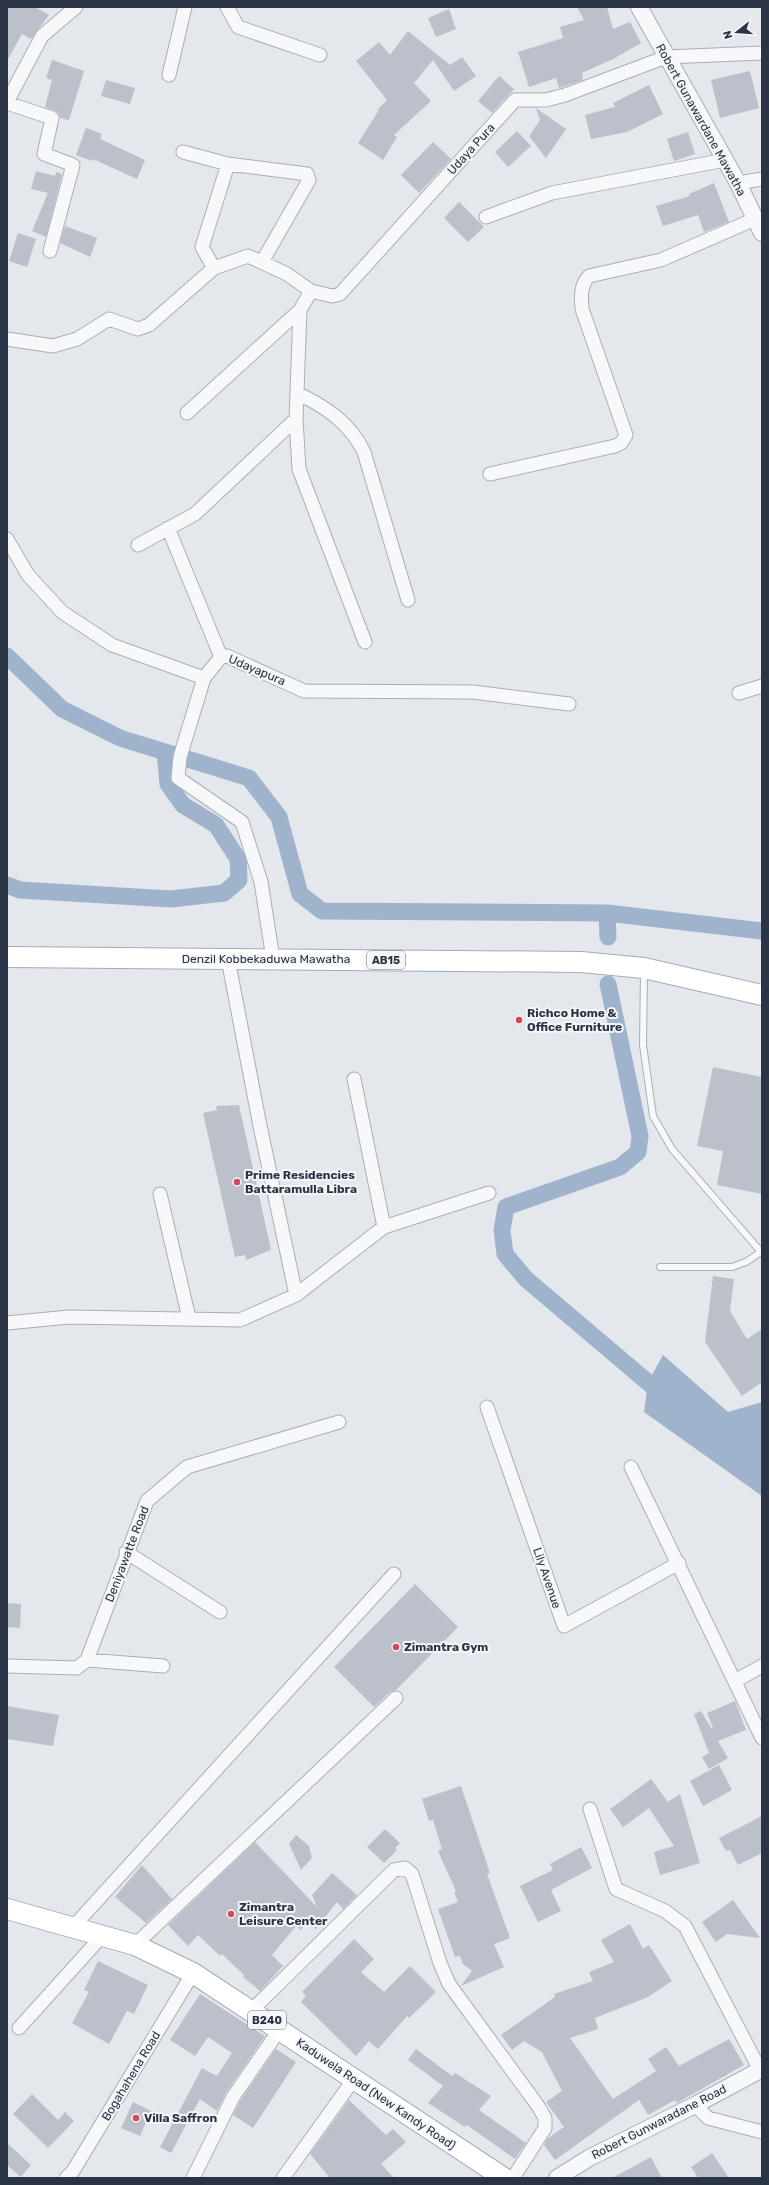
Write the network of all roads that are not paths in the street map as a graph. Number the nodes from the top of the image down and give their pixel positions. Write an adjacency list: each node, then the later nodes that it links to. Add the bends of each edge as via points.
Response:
1 (76, 7): 9 (street, via 42,36)
2 (185, 7): 8 (street)
3 (227, 7): 6 (street, via 238,27)
4 (639, 7): 7 (street, Robert Gunawardane Mawatha)
5 (762, 53): 7 (street)
6 (320, 55)
7 (666, 57): 11 (street, Robert Gunawardane Mawatha); 20 (street, Udaya Pura, via 565,95 546,100 515,100 340,294 332,296)
8 (169, 75)
9 (7, 103): 17 (street, via 52,118 44,154 73,165)
10 (183, 152): 12 (street)
11 (725, 160): 14 (street, Robert Gunawardane Mawatha); 15 (street, via 552,193)
12 (228, 164): 18 (street, via 307,174 309,180); 19 (street, via 202,247)
13 (762, 179): 14 (street)
14 (738, 183): 16 (street, Robert Gunawardane Mawatha)
15 (486, 217)
16 (759, 226): 26 (street, via 661,260 588,276 581,293 582,309 626,435 625,439 615,446)
17 (50, 251)
18 (262, 262): 19 (street, via 248,256); 20 (street, via 287,274)
19 (214, 268): 22 (street, via 149,324 138,329 109,319 77,339 53,346)
20 (311, 291): 21 (street)
21 (300, 310): 23 (street); 24 (street)
22 (7, 339)
23 (297, 393): 25 (street); 30 (street, via 322,405 349,427 358,438)
24 (187, 413)
25 (296, 419): 27 (street, via 194,514); 31 (street, via 300,469)
26 (490, 474)
27 (168, 528): 29 (street); 32 (street)
28 (7, 539): 33 (street, via 28,575 62,612 112,645)
29 (138, 545)
30 (408, 600)
31 (365, 642)
32 (220, 657): 33 (street, Udayapura); 36 (street, Udayapura, via 227,656 304,691 473,692)
33 (204, 678): 39 (street, Udayapura, via 180,756 178,778 242,822 261,882)
34 (762, 686): 35 (street)
35 (739, 693)
36 (569, 704)
37 (7, 957): 38 (main road, Denzil Kobbekaduwa Mawatha / AB15)
38 (228, 959): 39 (main road, Denzil Kobbekaduwa Mawatha / AB15); 48 (street)
39 (274, 959): 40 (main road, Denzil Kobbekaduwa Mawatha / AB15, via 581,962)
40 (644, 968): 41 (main road, Denzil Kobbekaduwa Mawatha / AB15); 46 (lane, via 643,1045 653,1116 672,1149)
41 (762, 995)
42 (354, 1079): 45 (street)
43 (489, 1193): 45 (street)
44 (160, 1194): 49 (street)
45 (384, 1227): 48 (street)
46 (762, 1252): 47 (lane, via 732,1267)
47 (660, 1267)
48 (296, 1295): 49 (street, via 240,1320)
49 (189, 1318): 50 (street, via 69,1317)
50 (7, 1323)
51 (487, 1407): 55 (street, Lily Avenue, via 564,1626)
52 (339, 1422): 54 (street, Deniyawatte Road, via 188,1468 147,1501)
53 (631, 1467): 55 (street)
54 (126, 1552): 57 (street); 58 (street, Deniyawatte Road)
55 (679, 1563): 62 (street)
56 (394, 1574): 67 (street)
57 (220, 1612)
58 (87, 1660): 59 (street, via 77,1668); 60 (street)
59 (7, 1666)
60 (163, 1666)
61 (762, 1666): 62 (street)
62 (735, 1681): 64 (street)
63 (396, 1698): 69 (street)
64 (762, 1738)
65 (590, 1809): 74 (street, via 616,1889 665,1911 685,1926)
66 (7, 1909): 67 (main road, Kaduwela Road (New Kandy Road) / B240)
67 (74, 1927): 68 (main road, Kaduwela Road (New Kandy Road) / B240)
68 (103, 1935): 69 (main road, Kaduwela Road (New Kandy Road) / B240); 72 (street)
69 (136, 1945): 70 (main road, Kaduwela Road (New Kandy Road) / B240)
70 (193, 1973): 71 (main road, Kaduwela Road (New Kandy Road) / B240); 78 (street, Bogahahena Road, via 73,2171)
71 (252, 2010): 73 (main road, Kaduwela Road (New Kandy Road) / B240); 82 (street, via 394,1870 405,1868 412,1874 440,1963 450,1984 545,2118 545,2128)
72 (19, 2028)
73 (280, 2029): 75 (main road, Kaduwela Road (New Kandy Road) / B240); 79 (street, via 233,2097)
74 (761, 2069): 76 (street, Robert Gunwaradane Road)
75 (354, 2079): 80 (street); 81 (main road, Kaduwela Road (New Kandy Road) / B240)
76 (694, 2105): 77 (street, via 708,2118); 83 (street, Robert Gunwaradane Road, via 589,2158)
77 (762, 2132)
78 (66, 2178)
79 (193, 2178)
80 (283, 2178)
81 (504, 2178)
82 (513, 2178)
83 (557, 2178)

